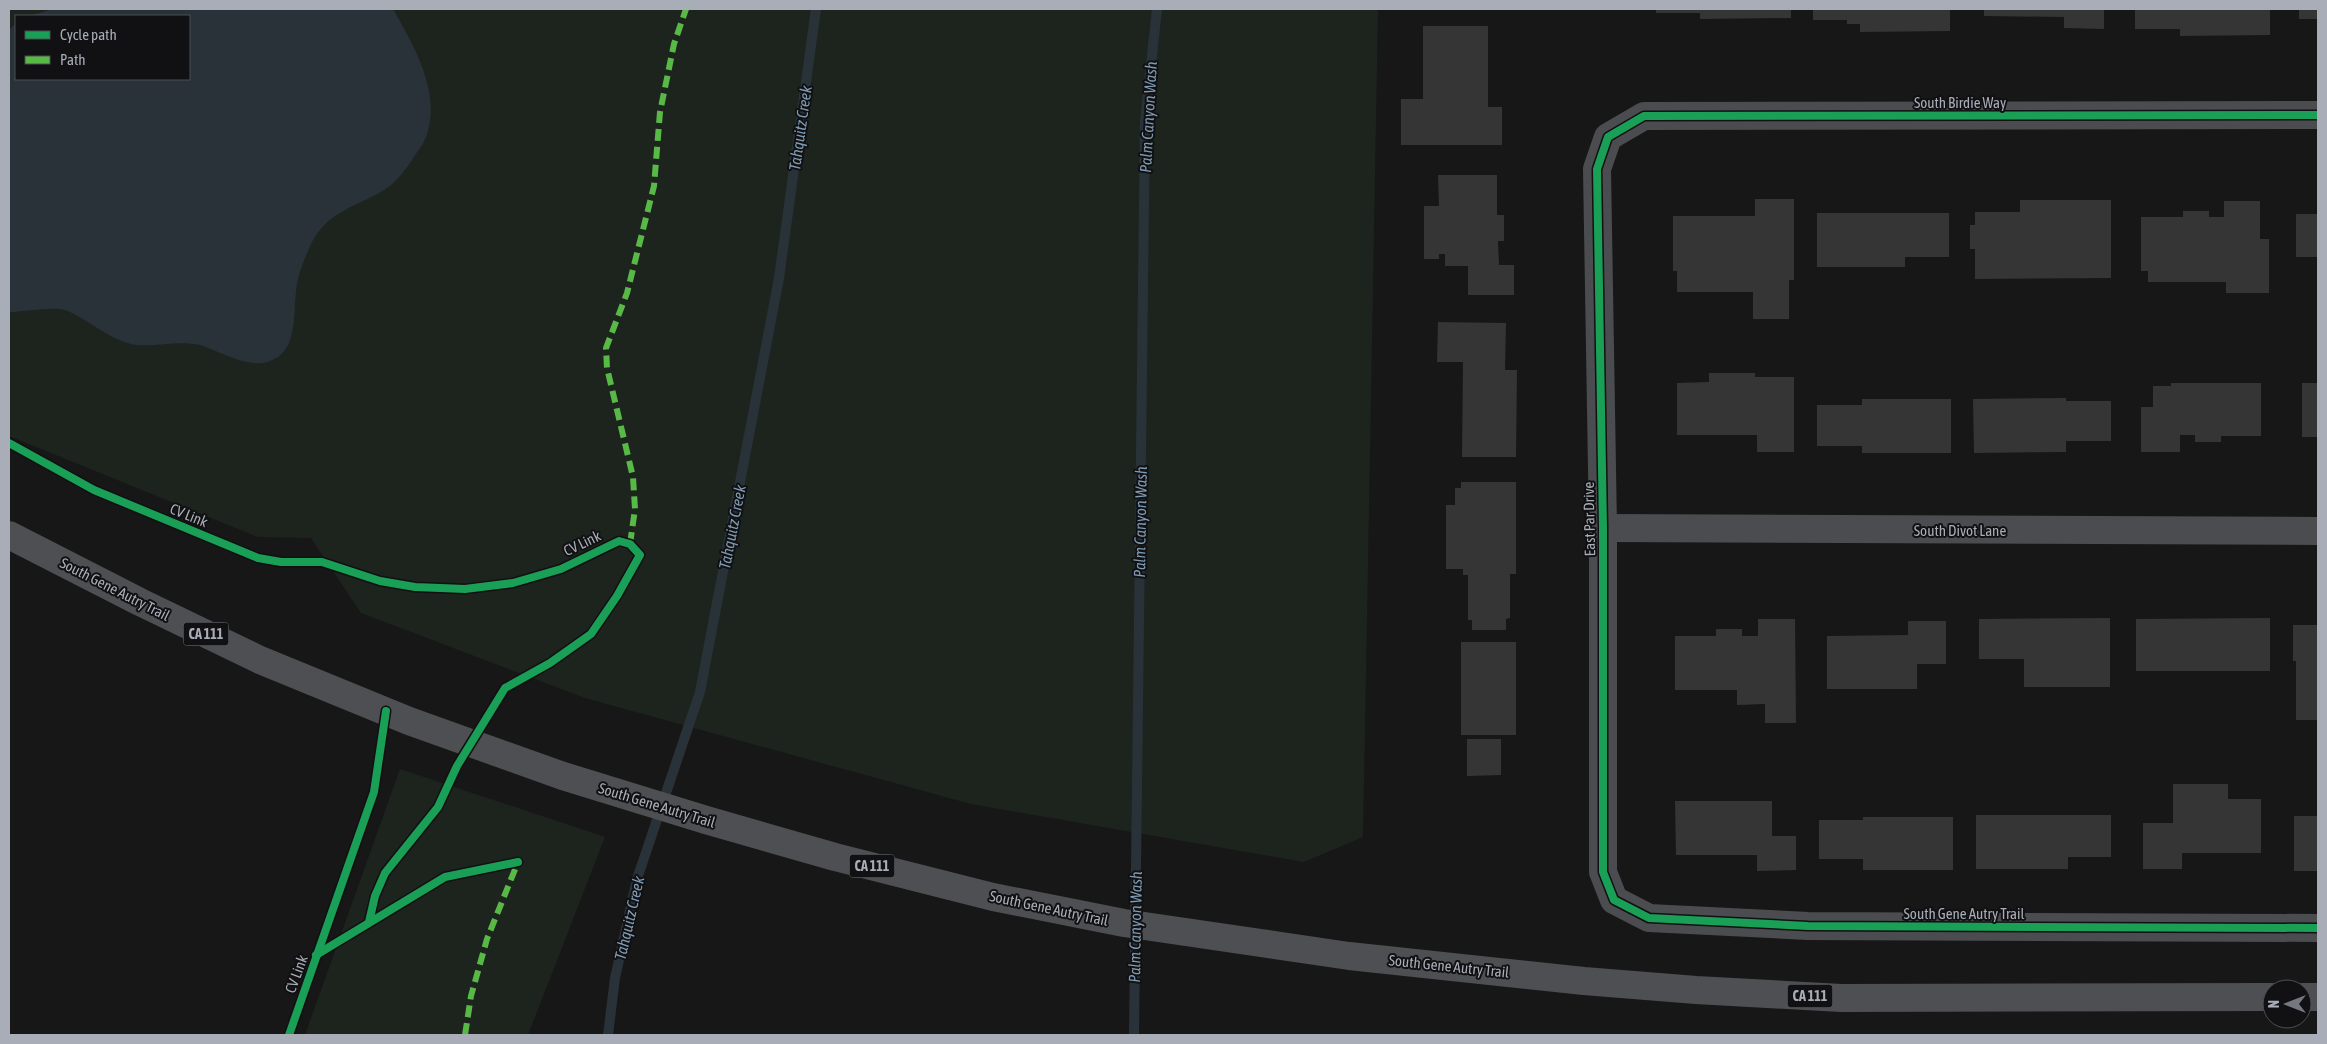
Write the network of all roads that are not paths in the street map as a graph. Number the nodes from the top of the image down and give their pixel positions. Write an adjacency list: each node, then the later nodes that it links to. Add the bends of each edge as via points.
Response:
1 (2318, 115): 2 (street, South Birdie Way, via 1644,116)
2 (1608, 137): 3 (street, East Par Drive, via 1597,169)
3 (1603, 528): 4 (street, South Divot Lane); 6 (street, East Par Drive, via 1603,872)
4 (2318, 531)
5 (9, 535): 8 (main road, South Gene Autry Trail / CA 111, via 260,660 409,721 564,776 835,857 993,897 1124,924 1349,956 1584,981 1841,998)
6 (1614, 900): 7 (street, South Gene Autry Trail, via 1650,918 1808,926)
7 (2318, 928)
8 (2262, 997)

